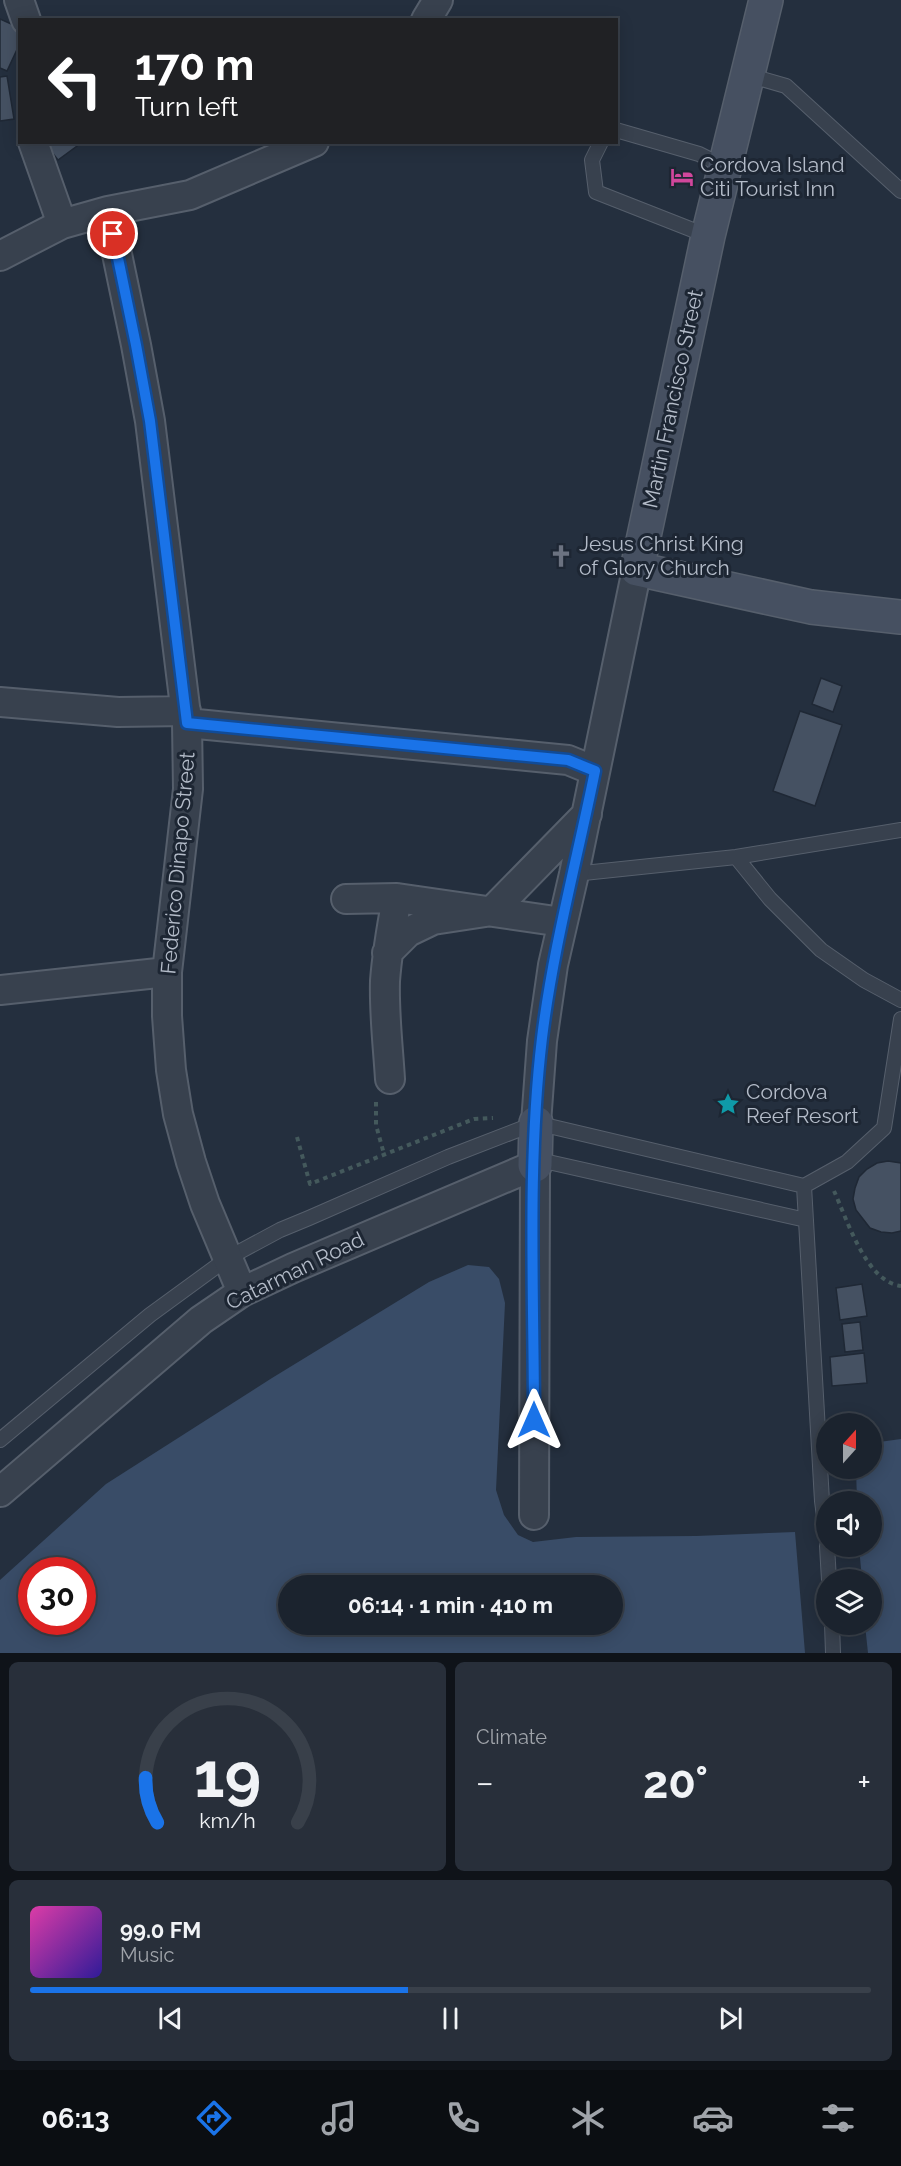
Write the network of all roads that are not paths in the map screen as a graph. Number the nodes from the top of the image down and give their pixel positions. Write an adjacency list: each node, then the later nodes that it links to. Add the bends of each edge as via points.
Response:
1 (19, 0): 4 (street)
2 (438, 0): 5 (street)
3 (766, 0): 6 (street, Martin Francisco Street)
4 (25, 18)
5 (427, 18)
6 (748, 75): 11 (street, Martin Francisco Street); 12 (lane, via 786,86)
7 (618, 131): 11 (lane, via 699,154)
8 (34, 144): 14 (street)
9 (309, 144): 13 (street, via 190,195)
10 (600, 144): 15 (lane, via 592,160 596,192)
11 (725, 167): 15 (street, Martin Francisco Street)
12 (901, 191)
13 (108, 212): 14 (street); 20 (street, Federico Dinapo Street, via 150,421)
14 (62, 224): 16 (street)
15 (708, 236): 17 (street, Martin Francisco Street)
16 (0, 256)
17 (637, 569): 18 (street, via 812,607); 21 (street, Martin Francisco Street)
18 (901, 617)
19 (0, 702): 20 (street)
20 (186, 717): 21 (street, via 568,760); 31 (street, Federico Dinapo Street, via 188,789)
21 (595, 771): 22 (street, Martin Francisco Street)
22 (587, 814): 25 (street, Martin Francisco Street); 28 (street)
23 (901, 830): 24 (lane)
24 (736, 857): 25 (lane); 33 (lane, via 770,899 821,950)
25 (574, 874): 29 (street, Martin Francisco Street)
26 (397, 898): 27 (street); 28 (street); 30 (street)
27 (346, 899)
28 (492, 911): 29 (street); 30 (street, via 433,920 408,932)
29 (562, 922): 36 (street, Martin Francisco Street)
30 (387, 953): 35 (street, via 385,1020)
31 (167, 972): 32 (street); 40 (street, Federico Dinapo Street, via 178,1114 205,1204)
32 (0, 990)
33 (901, 1000)
34 (901, 1019): 38 (lane, via 884,1128 847,1162)
35 (390, 1079)
36 (527, 1126): 37 (street, Martin Francisco Street); 38 (lane); 40 (lane, Catarman Road, via 280,1230)
37 (535, 1162): 39 (lane); 41 (street, Catarman Road); 45 (street, Martin Francisco Street)
38 (804, 1186): 39 (lane)
39 (806, 1220): 43 (lane)
40 (228, 1258): 41 (street, Federico Dinapo Street); 42 (lane, Catarman Road, via 150,1315)
41 (242, 1292): 44 (street, Catarman Road, via 201,1320)
42 (0, 1440)
43 (821, 1491)
44 (0, 1492)
45 (534, 1515)
46 (832, 1635): 47 (lane)
47 (833, 1653)

